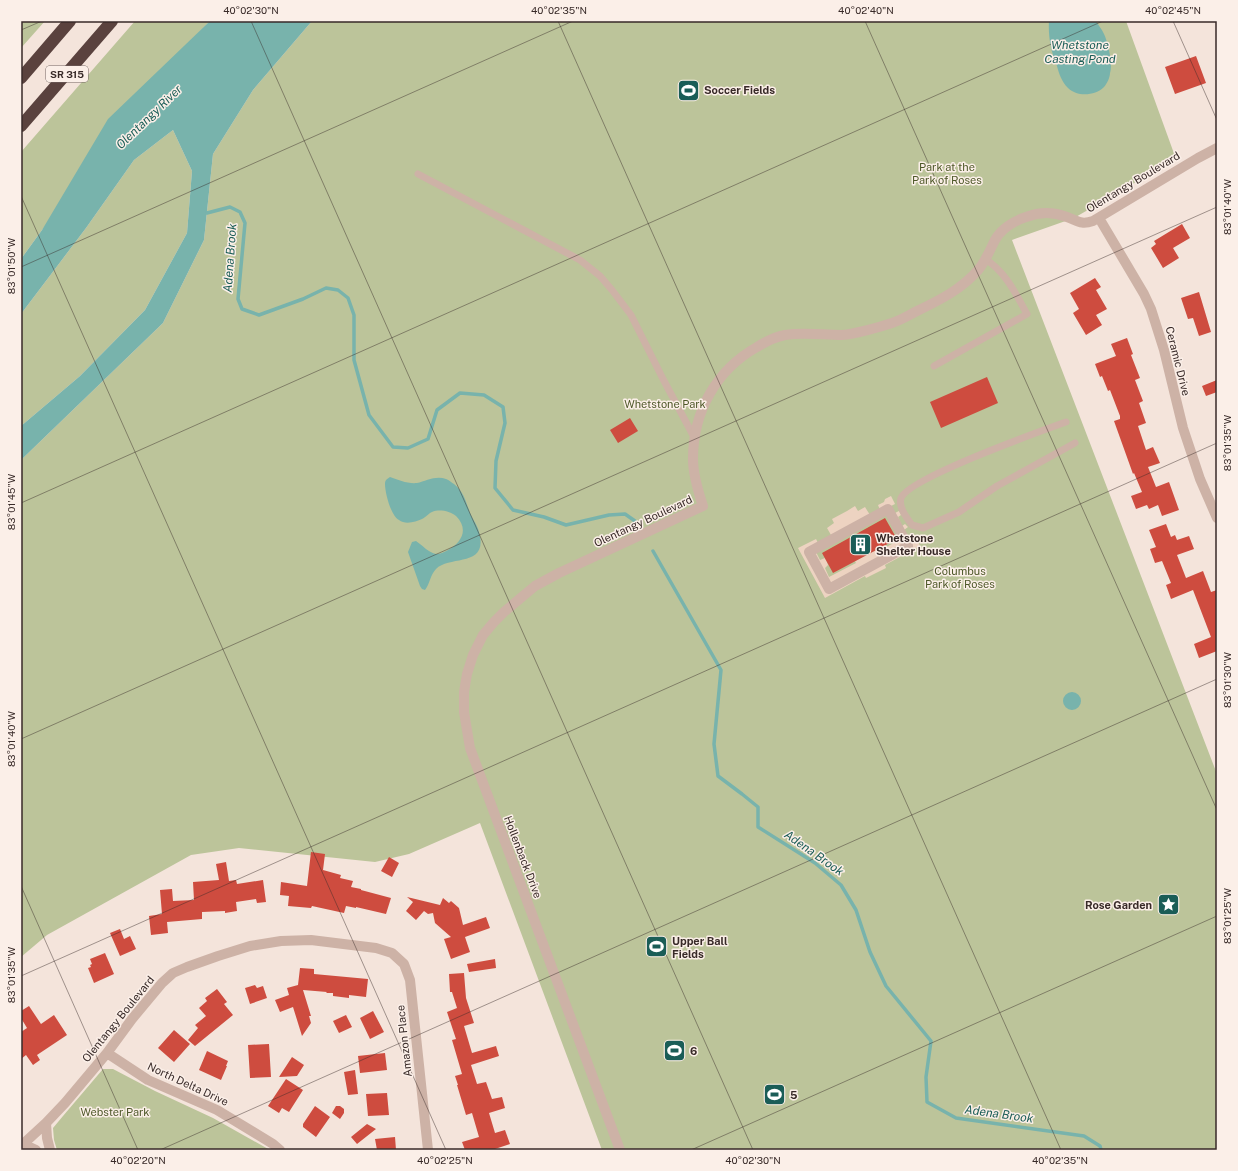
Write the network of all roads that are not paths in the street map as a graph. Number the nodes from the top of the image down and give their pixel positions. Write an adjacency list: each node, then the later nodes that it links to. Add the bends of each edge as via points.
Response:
1 (70, 21): 3 (highway, SR 315)
2 (112, 21): 4 (highway, SR 315)
3 (21, 78)
4 (21, 126)
5 (1217, 148): 7 (street, Olentangy Boulevard)
6 (418, 174): 11 (lane, via 580,260 600,276 631,315)
7 (1098, 218): 8 (street, Olentangy Boulevard, via 1079,223 1054,214 1026,216 1003,230); 13 (street, Ceramic Drive, via 1151,309 1183,428 1200,479)
8 (985, 259): 9 (lane, via 999,269 1027,314); 11 (street, Olentangy Boulevard, via 968,281 952,293 893,323 851,334 784,336 765,342 747,352 722,375 706,398 698,417)
9 (934, 366)
10 (1066, 422): 12 (lane, via 926,478 907,490 900,499 901,507 912,525 923,528 959,512 1002,483)
11 (694, 437): 15 (street, Olentangy Boulevard, via 696,484 703,506)
12 (1075, 443)
13 (1217, 518)
14 (809, 552): 14 (street, via 829,589 908,546 888,509)
15 (535, 586): 24 (street, Hollenback Drive, via 504,612 483,635 467,674 464,692 466,728 478,771)
16 (376, 948): 17 (street, Olentangy Boulevard, via 311,940 281,941 250,946 187,967 173,973 162,983); 23 (street, Amazon Place, via 392,953 400,960 410,980)
17 (107, 1053): 18 (street, Olentangy Boulevard); 22 (street, North Delta Drive, via 148,1080 217,1110)
18 (46, 1123): 19 (street, Olentangy Boulevard); 21 (street)
19 (22, 1145): 20 (street)
20 (36, 1150)
21 (50, 1150)
22 (280, 1150)
23 (428, 1150)
24 (620, 1150)

